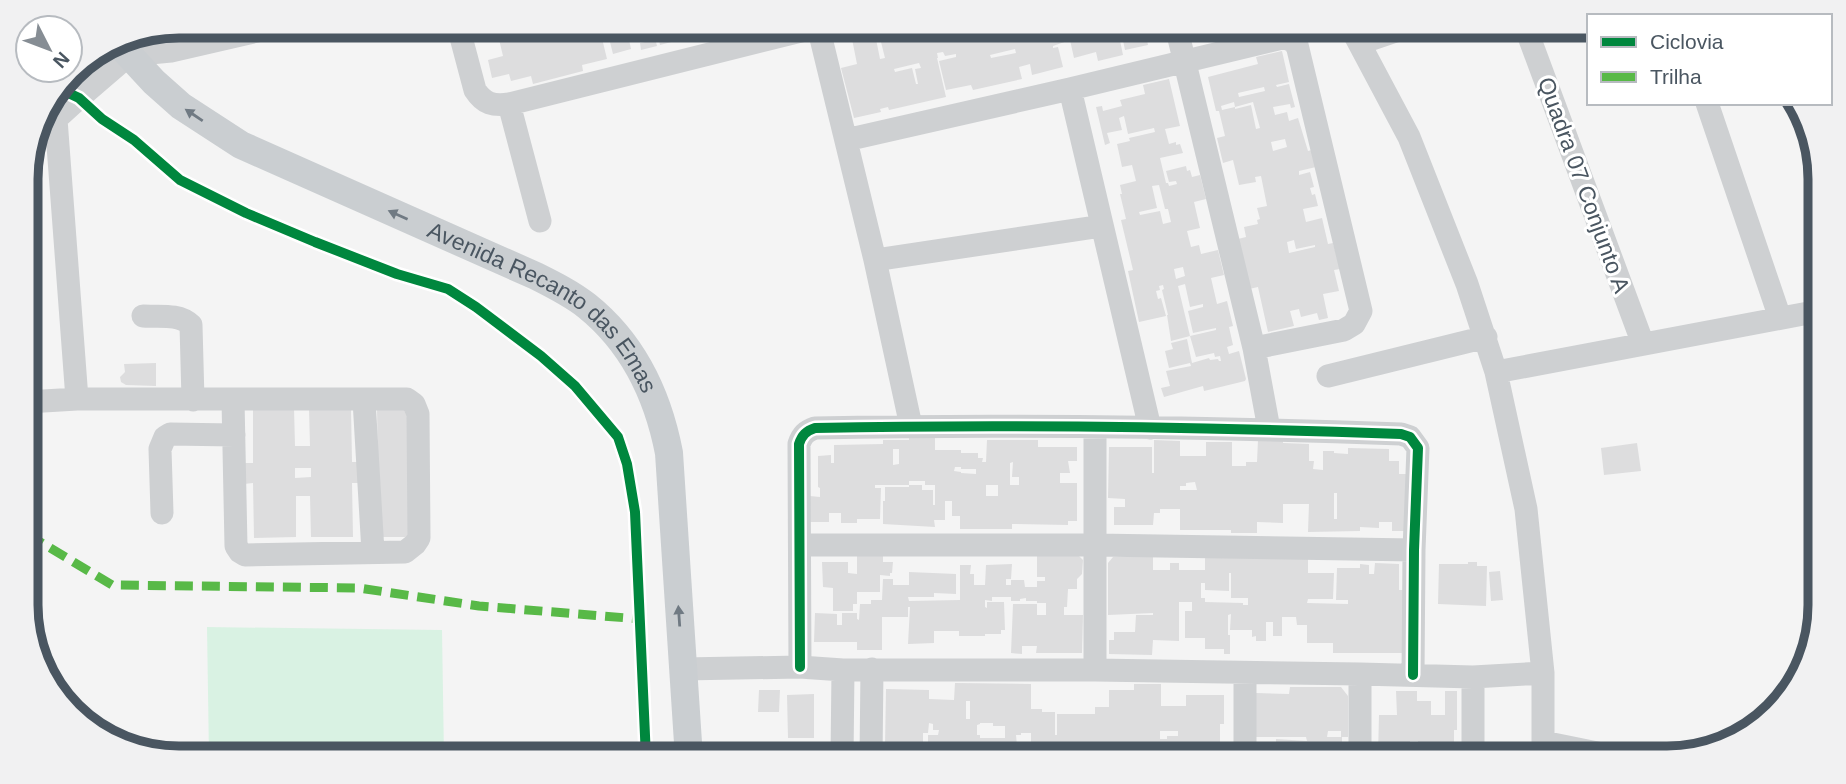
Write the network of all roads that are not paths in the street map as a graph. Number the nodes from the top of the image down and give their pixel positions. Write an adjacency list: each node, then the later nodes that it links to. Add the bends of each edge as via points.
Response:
1 (1179, 38): 14 (street)
2 (1281, 38): 14 (street)
3 (1284, 38): 30 (street, via 1297,45 1361,311 1344,330)
4 (1357, 38): 28 (street, via 1409,137)
5 (1529, 38): 29 (street, Quadra 07 Conjunto A)
6 (223, 39): 12 (street)
7 (461, 39): 17 (street, via 479,97 495,106)
8 (772, 39): 17 (street)
9 (822, 39): 21 (street)
10 (128, 48): 12 (street)
11 (124, 50): 15 (main road, Avenida Recanto das Emas)
12 (171, 51): 15 (street, via 156,64)
13 (118, 53): 19 (street)
14 (1185, 61): 16 (street); 30 (street)
15 (154, 82): 49 (main road, Avenida Recanto das Emas, one-way to 15, via 664,426 640,368 608,325 586,305 536,276 241,145 181,106)
16 (1070, 89): 21 (street); 23 (street)
17 (509, 104): 22 (street)
18 (1708, 105): 27 (street)
19 (56, 119): 20 (street); 33 (street)
20 (50, 124)
21 (846, 140): 24 (street)
22 (540, 221)
23 (1102, 226): 24 (street); 40 (street)
24 (875, 260): 38 (street)
25 (1808, 313): 27 (street)
26 (143, 316): 34 (street, via 179,318 191,325)
27 (1780, 318): 29 (street)
28 (1486, 337): 31 (street); 32 (street)
29 (1643, 344): 31 (street)
30 (1254, 348): 41 (street)
31 (1496, 372): 54 (street, via 1526,509)
32 (1328, 376)
33 (77, 399): 34 (street); 37 (street)
34 (193, 400): 35 (street)
35 (233, 400): 36 (street); 42 (street)
36 (364, 400): 47 (street); 47 (street, via 407,399 418,414 419,538 405,552)
37 (38, 401)
38 (911, 426): 39 (street); 44 (street, via 807,430 799,444)
39 (1095, 428): 40 (street); 45 (street)
40 (1150, 428): 41 (street)
41 (1269, 429): 46 (street, via 1410,437 1418,448)
42 (234, 435): 43 (street, via 165,437 160,449); 47 (street, via 236,546 240,552)
43 (162, 513)
44 (800, 545): 45 (street); 48 (street)
45 (1096, 545): 46 (street); 52 (street)
46 (1414, 550): 56 (street)
47 (373, 552)
48 (800, 667): 49 (street); 51 (street)
49 (683, 669): 62 (main road, Avenida Recanto das Emas)
50 (872, 669): 51 (street); 52 (street); 64 (street)
51 (843, 670): 63 (street)
52 (1095, 670): 53 (street)
53 (1245, 673): 55 (street); 58 (street)
54 (1543, 673): 57 (street); 61 (street)
55 (1360, 674): 56 (street); 59 (street)
56 (1413, 675): 57 (street)
57 (1473, 677): 60 (street)
58 (1245, 745)
59 (1360, 745)
60 (1474, 745)
61 (1543, 745)
62 (688, 746)
63 (842, 746)
64 (871, 746)

